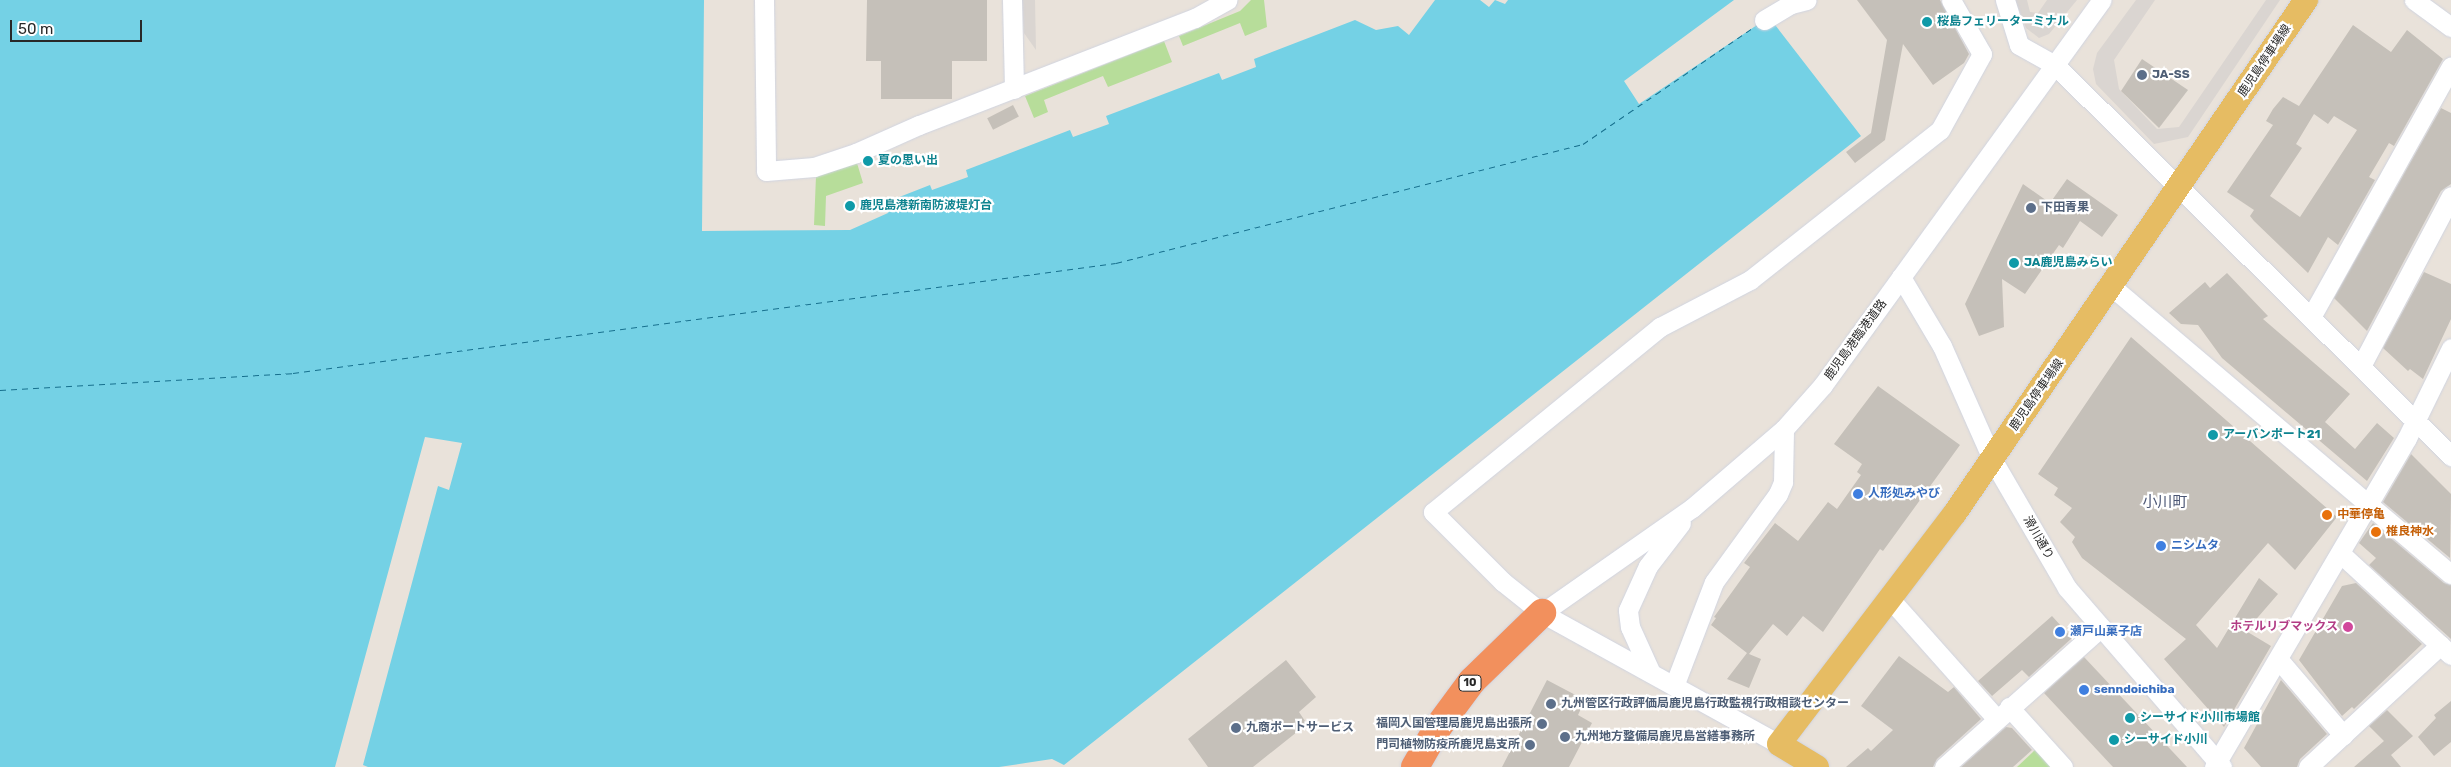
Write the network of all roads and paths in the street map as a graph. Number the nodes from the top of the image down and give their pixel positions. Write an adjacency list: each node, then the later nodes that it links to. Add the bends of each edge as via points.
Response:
1 (764, 0): 14 (street, via 766,171 814,167 849,156)
2 (1012, 0): 14 (street)
3 (1227, 0): 14 (street, via 1195,18)
4 (1807, 0): 10 (street, via 1791,4)
5 (1951, 0): 31 (street, via 1982,54 1940,130 1750,280 1660,327 1433,512 1503,582)
6 (2005, 0): 12 (street, via 2019,45)
7 (2102, 0): 12 (street, 鹿児島港臨港道路)
8 (2306, 0): 15 (main road, 鹿児島停車場線)
9 (2414, 0): 11 (street)
10 (1764, 20)
11 (2451, 27)
12 (2055, 65): 15 (street); 17 (street, 鹿児島港臨港道路)
13 (2451, 66): 19 (street)
14 (1014, 89)
15 (2180, 188): 18 (main road, 鹿児島停車場線); 19 (street)
16 (2451, 196): 21 (street)
17 (1901, 278): 23 (street, 鹿児島港臨港道路, via 1823,384); 25 (street, 滑川通り, via 1942,346)
18 (2112, 287): 25 (main road, 鹿児島停車場線); 26 (street)
19 (2311, 318): 21 (street)
20 (2451, 348): 22 (street)
21 (2361, 366): 22 (street)
22 (2416, 420): 24 (street); 26 (street)
23 (1784, 429): 27 (street, 鹿児島港臨港道路); 36 (street, via 1783,482 1778,494 1714,582)
24 (2451, 456)
25 (1992, 459): 30 (main road, 鹿児島停車場線, via 1955,514); 32 (street, 滑川通り, via 2068,588)
26 (2368, 505): 28 (street); 29 (street)
27 (1692, 508): 31 (street, 鹿児島港臨港道路); 35 (street, via 1648,566 1628,610 1630,627)
28 (2341, 554): 33 (street); 34 (street)
29 (2451, 574)
30 (1890, 598): 37 (street); 39 (main road, 鹿児島停車場線)
31 (1542, 613): 35 (street); 41 (highway, 10, via 1472,682 1438,727)
32 (2101, 627): 37 (street); 40 (street, 滑川通り)
33 (2446, 650): 38 (street)
34 (2279, 660): 38 (street); 40 (street)
35 (1650, 671): 36 (street)
36 (1674, 686): 39 (street)
37 (2002, 713): 43 (street); 44 (street)
38 (2343, 734): 45 (street)
39 (1779, 744): 42 (main road)
40 (2218, 765)
41 (1415, 767)
42 (1817, 767)
43 (1944, 767)
44 (2063, 767)
45 (2308, 767)

